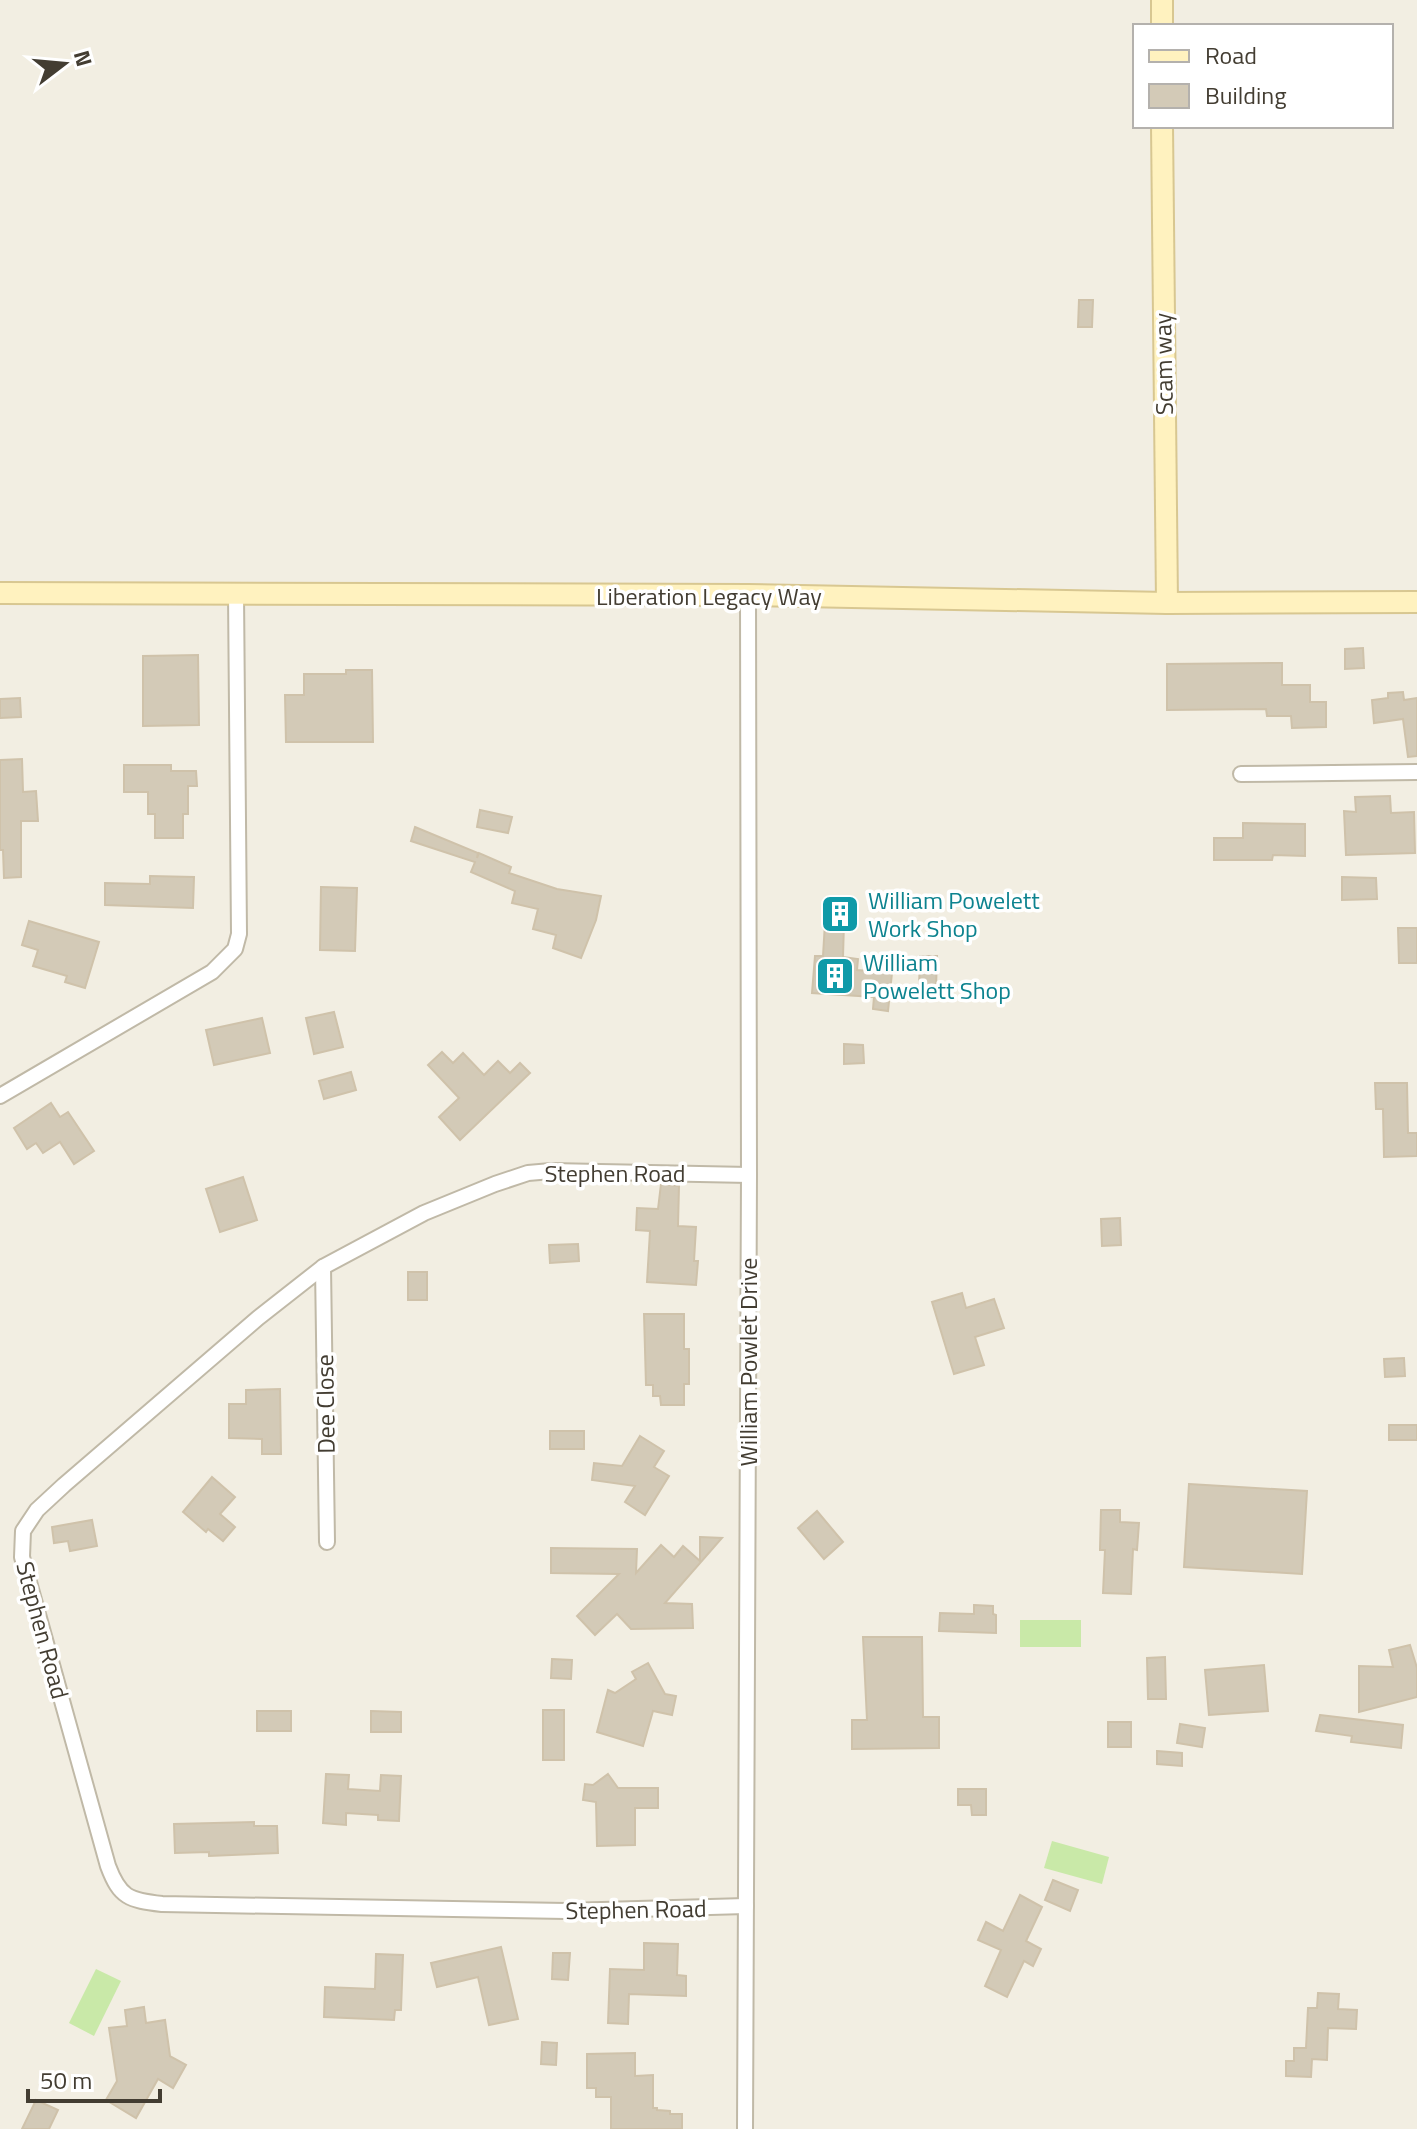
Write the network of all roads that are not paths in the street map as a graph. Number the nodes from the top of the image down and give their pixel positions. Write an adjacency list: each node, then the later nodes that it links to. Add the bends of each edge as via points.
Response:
1 (1162, 0): 2 (main road)
2 (1162, 24)
3 (1162, 128): 8 (main road, Scam way)
4 (0, 593): 5 (main road, Liberation Legacy Way)
5 (236, 594): 6 (main road, Liberation Legacy Way); 11 (street, via 235,949 212,972)
6 (748, 595): 8 (main road, Liberation Legacy Way); 12 (street, William Powlet Drive)
7 (1417, 602): 8 (main road, Liberation Legacy Way)
8 (1167, 603)
9 (1417, 772): 10 (street)
10 (1241, 774)
11 (0, 1096)
12 (749, 1175): 13 (street, Stephen Road, via 528,1173 424,1213); 15 (street, William Powlet Drive)
13 (323, 1267): 14 (street, Dee Close); 15 (street, Stephen Road, via 83,1467 37,1510 23,1531 28,1581 121,1893 162,1904 566,1911)
14 (327, 1542)
15 (746, 1906): 16 (street, William Powlet Drive)
16 (745, 2129)

